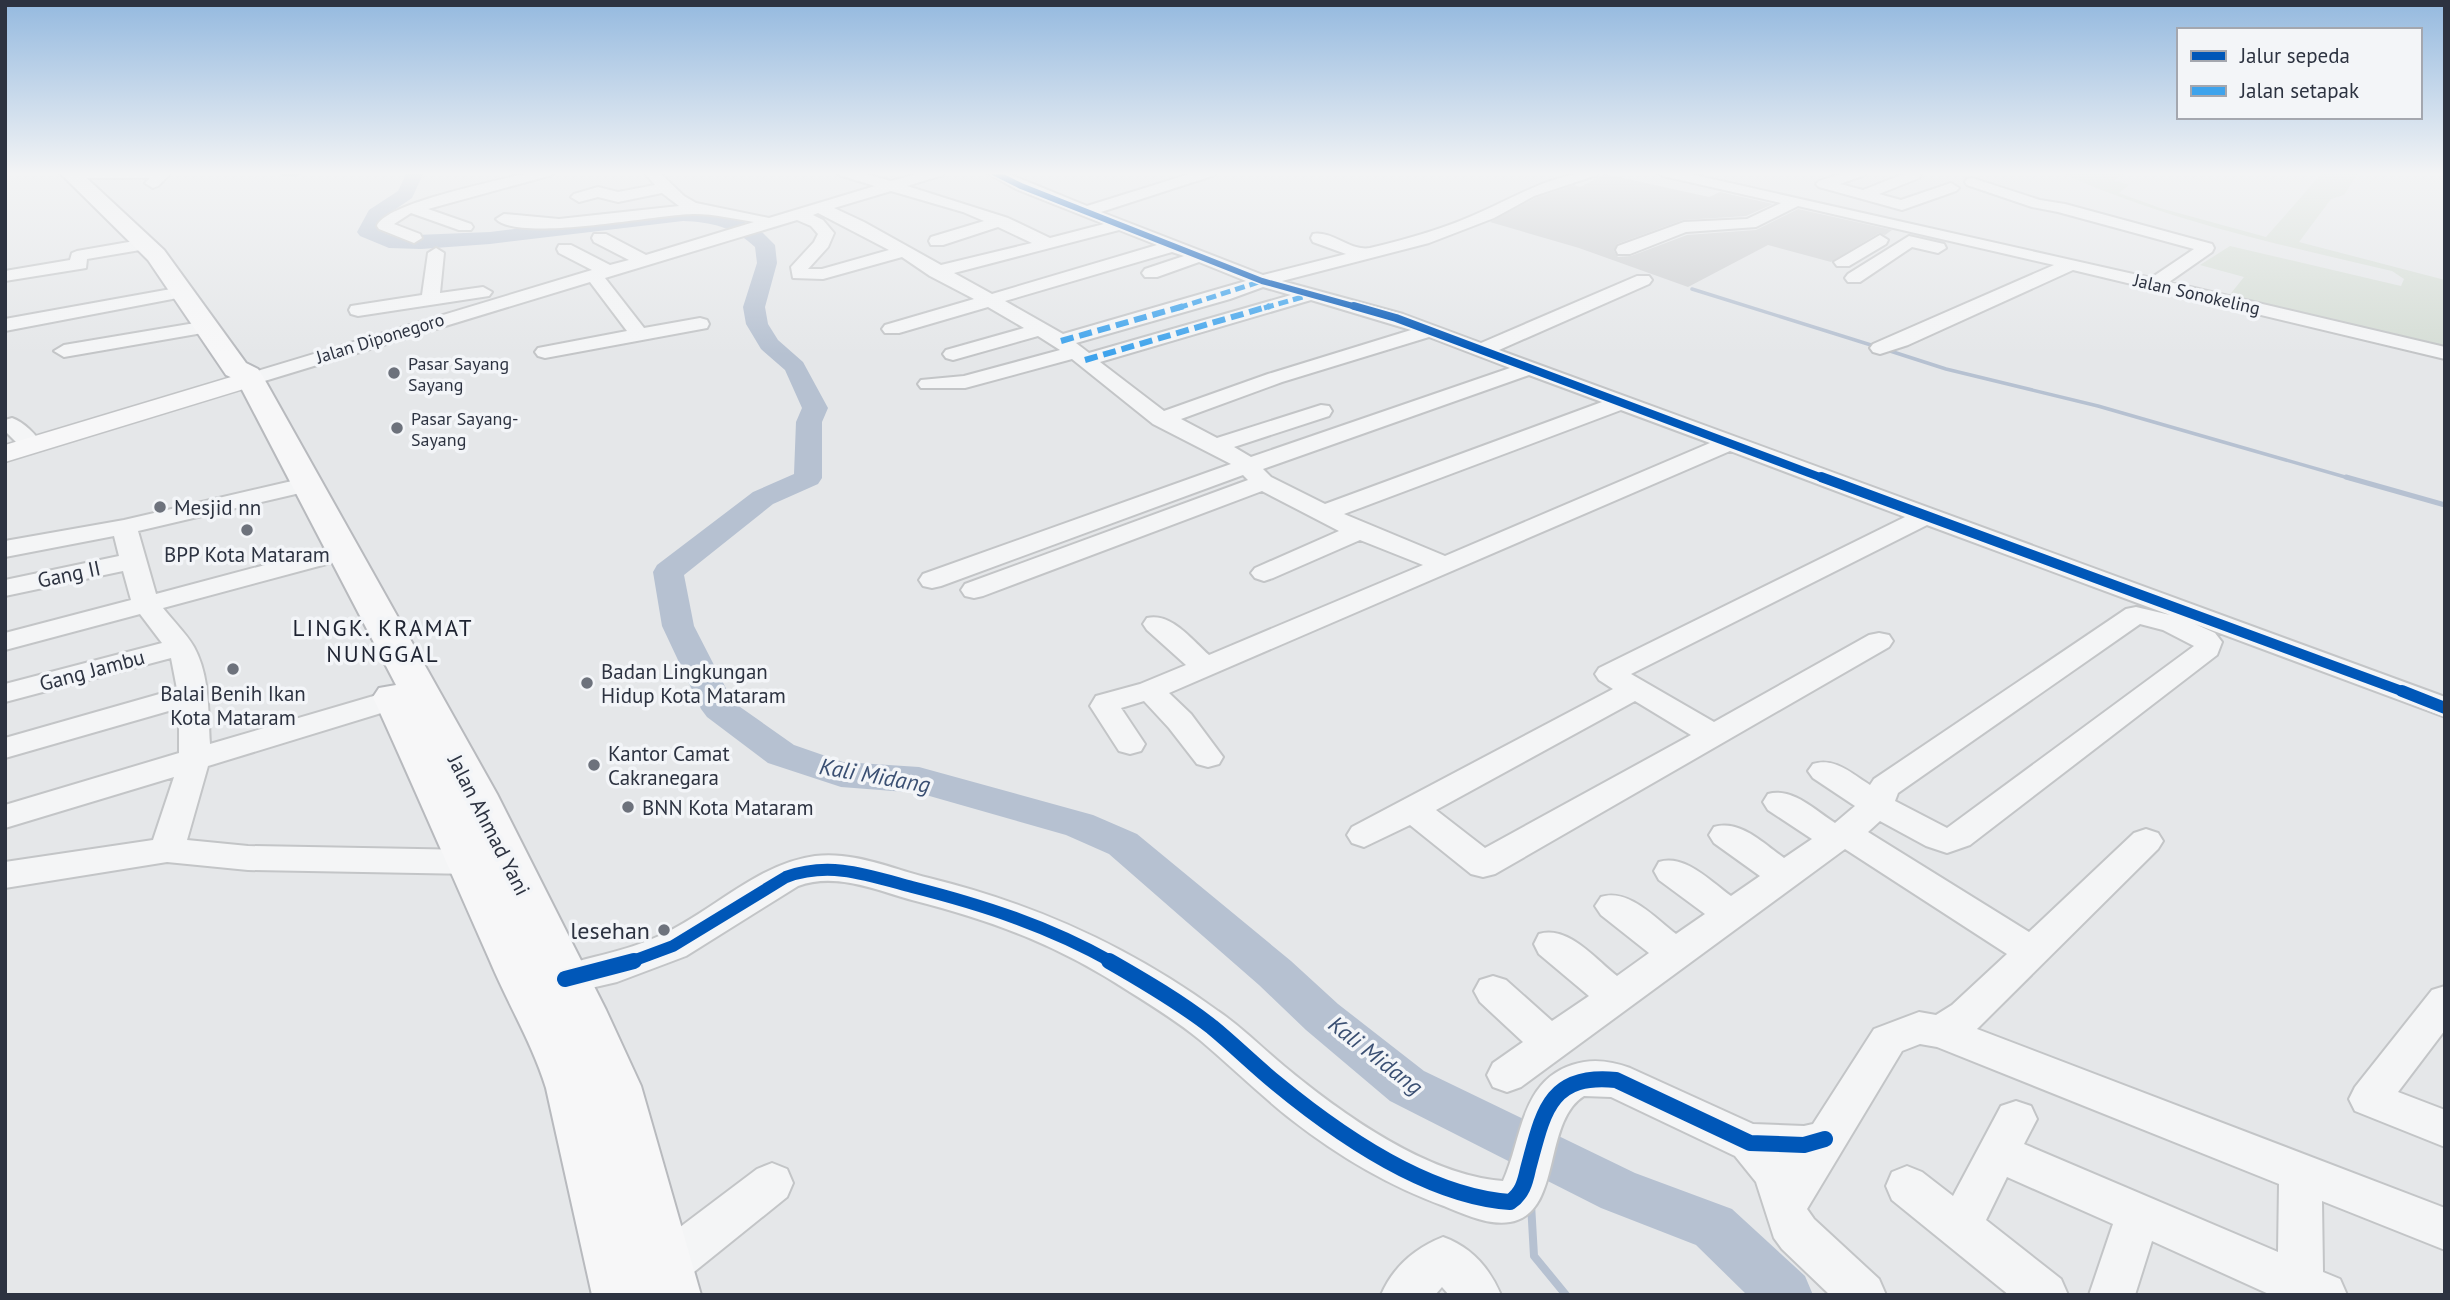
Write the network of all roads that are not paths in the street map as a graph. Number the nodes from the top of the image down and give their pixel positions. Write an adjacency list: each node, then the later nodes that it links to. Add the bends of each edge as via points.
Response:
1 (134, 233): 21 (highway)
2 (403, 233): 16 (street)
3 (735, 233): 31 (street, Jalan Diponegoro)
4 (826, 233): 26 (street, via 799,274 823,274)
5 (870, 233): 26 (street)
6 (964, 233): 19 (street)
7 (1026, 233): 22 (street)
8 (1094, 233): 15 (street)
9 (1138, 233): 23 (street)
10 (1440, 233): 28 (street)
11 (1669, 233): 25 (street)
12 (1923, 233): 20 (street)
13 (1938, 233): 29 (street, Jalan Sonokeling)
14 (2155, 233): 45 (street, via 2206,248)
15 (1082, 236): 22 (street); 30 (street)
16 (414, 237)
17 (600, 238): 31 (street)
18 (1319, 238): 28 (street)
19 (937, 241)
20 (1909, 241): 32 (street, via 1887,236); 33 (street); 41 (street)
21 (146, 244): 34 (street, via 83,255 78,257); 48 (highway)
22 (1049, 244): 37 (street)
23 (1170, 247): 30 (street); 35 (street)
24 (565, 249): 38 (street)
25 (1624, 250)
26 (900, 252): 37 (street)
27 (436, 253): 50 (street)
28 (1365, 255): 44 (street)
29 (2036, 256): 36 (street, Jalan Sonokeling); 42 (street, via 2045,253 2131,274)
30 (1138, 257): 51 (street)
31 (643, 260): 38 (street, Jalan Diponegoro)
32 (1843, 262)
33 (1999, 262)
34 (80, 264): 40 (street); 46 (street, via 82,272 77,275)
35 (1202, 264): 39 (street); 44 (street)
36 (2069, 265): 42 (street, Jalan Sonokeling); 61 (street)
37 (936, 272): 51 (street)
38 (600, 273): 47 (street, Jalan Diponegoro); 59 (street)
39 (1151, 273)
40 (5, 276)
41 (1854, 278)
42 (2130, 279): 45 (street, Jalan Sonokeling)
43 (1643, 280): 63 (street)
44 (1262, 281): 49 (street); 60 (street)
45 (2154, 284): 65 (street, Jalan Sonokeling)
46 (5, 289)
47 (540, 291): 50 (street, via 526,285); 68 (street, Jalan Diponegoro)
48 (182, 292): 53 (highway); 55 (street)
49 (1313, 294): 58 (street); 60 (street)
50 (430, 300): 52 (street)
51 (990, 300): 57 (street); 60 (street)
52 (358, 310)
53 (202, 320): 56 (street); 62 (street); 68 (highway)
54 (700, 324): 59 (street)
55 (5, 325)
56 (120, 326)
57 (892, 329)
58 (1428, 331): 63 (street); 72 (street)
59 (639, 335): 64 (street)
60 (1066, 346): 66 (street); 69 (street, via 965,383); 72 (street)
61 (1880, 348)
62 (64, 351)
63 (1480, 351): 67 (street)
64 (545, 352)
65 (2445, 353)
66 (953, 354)
67 (1528, 368): 70 (street); 78 (street)
68 (241, 377): 75 (main road, Jalan Diponegoro); 79 (highway); 87 (highway, Jalan Ahmad Yani)
69 (928, 384)
70 (1622, 402): 74 (street); 80 (street)
71 (1321, 411): 76 (street)
72 (1161, 419): 76 (street)
73 (12, 425): 75 (street)
74 (1729, 443): 81 (street); 86 (street)
75 (32, 445): 77 (main road, Jalan Diponegoro)
76 (1215, 446): 78 (street)
77 (5, 454)
78 (1255, 475): 80 (street); 89 (street, via 1138,502); 91 (street)
79 (292, 488): 82 (street); 87 (highway)
80 (1324, 513): 83 (street)
81 (1926, 516): 93 (street); 99 (street, via 1609,674)
82 (124, 527): 84 (street); 85 (street)
83 (1359, 531): 86 (street); 88 (street)
84 (5, 549)
85 (132, 561): 90 (street, Gang II); 92 (street)
86 (1443, 565): 98 (street)
87 (337, 568): 92 (street); 103 (highway); 124 (highway, Jalan Ahmad Yani)
88 (1264, 573)
89 (932, 580)
90 (5, 588)
91 (975, 590)
92 (146, 605): 96 (street); 97 (street)
93 (2180, 618): 104 (street, via 2349,670); 112 (street, via 2132,617 1885,787); 112 (street, via 2208,642 2207,649 1958,837 1942,840)
94 (1157, 624): 98 (street)
95 (1879, 641): 105 (street)
96 (5, 642)
97 (180, 647): 101 (street, Gang Jambu); 102 (street)
98 (1206, 667): 100 (street)
99 (1635, 689): 105 (street); 113 (street)
100 (1150, 690): 106 (street, via 1105,704); 108 (street)
101 (5, 693)
102 (193, 694): 107 (street); 109 (street)
103 (394, 699): 109 (street); 120 (highway)
104 (2445, 708)
105 (1714, 735): 113 (street, via 1483,865)
106 (1130, 744)
107 (5, 748)
108 (1208, 757)
109 (195, 759): 114 (street); 119 (street)
110 (1824, 771): 112 (street)
111 (1779, 802): 117 (street)
112 (1877, 805): 117 (street)
113 (1412, 809): 115 (street)
114 (5, 817)
115 (1364, 835)
116 (1726, 835): 123 (street)
117 (1846, 839): 123 (street); 128 (street)
118 (2146, 841): 128 (street)
119 (167, 850): 120 (street, via 247,858); 122 (street)
120 (472, 862): 124 (highway)
121 (1671, 871): 126 (street)
122 (5, 875)
123 (1784, 876): 126 (street)
124 (506, 897): 130 (highway, Jalan Ahmad Yani); 149 (highway, via 516,964 563,1055 574,1088)
125 (1613, 906): 129 (street)
126 (1731, 915): 129 (street)
127 (1552, 944): 132 (street)
128 (2031, 951): 134 (street, via 1966,1016)
129 (1676, 954): 132 (street)
130 (565, 979): 139 (street, via 617,967 673,946 803,869 848,870 1030,922 1103,957 1207,1024 1344,1136 1437,1184 1489,1202 1510,1202 1522,1190 1550,1100 1584,1078 1616,1080); 147 (highway, Jalan Ahmad Yani, via 613,1086)
131 (1493, 991): 135 (street)
132 (1616, 998): 135 (street)
133 (2445, 1001): 137 (street, via 2369,1100)
134 (1941, 1032): 138 (street, via 1919,1028 1888,1040); 140 (street)
135 (1551, 1044): 136 (street)
136 (1507, 1075)
137 (2445, 1129)
138 (1825, 1139): 139 (street, via 1804,1145); 143 (street)
139 (1750, 1143): 143 (street, via 1774,1173)
140 (2301, 1172): 146 (street); 148 (street)
141 (772, 1183): 147 (street)
142 (1907, 1186): 145 (street)
143 (1785, 1206): 152 (street, via 1790,1223 1805,1243)
144 (2138, 1215): 145 (street, via 2007,1136); 148 (street); 154 (street)
145 (1960, 1227): 153 (street)
146 (2445, 1229)
147 (666, 1281)
148 (2308, 1292)
149 (624, 1295)
150 (1404, 1295): 151 (street, via 1443,1259 1451,1262)
151 (1478, 1295)
152 (1863, 1295)
153 (2045, 1295)
154 (2112, 1295)

